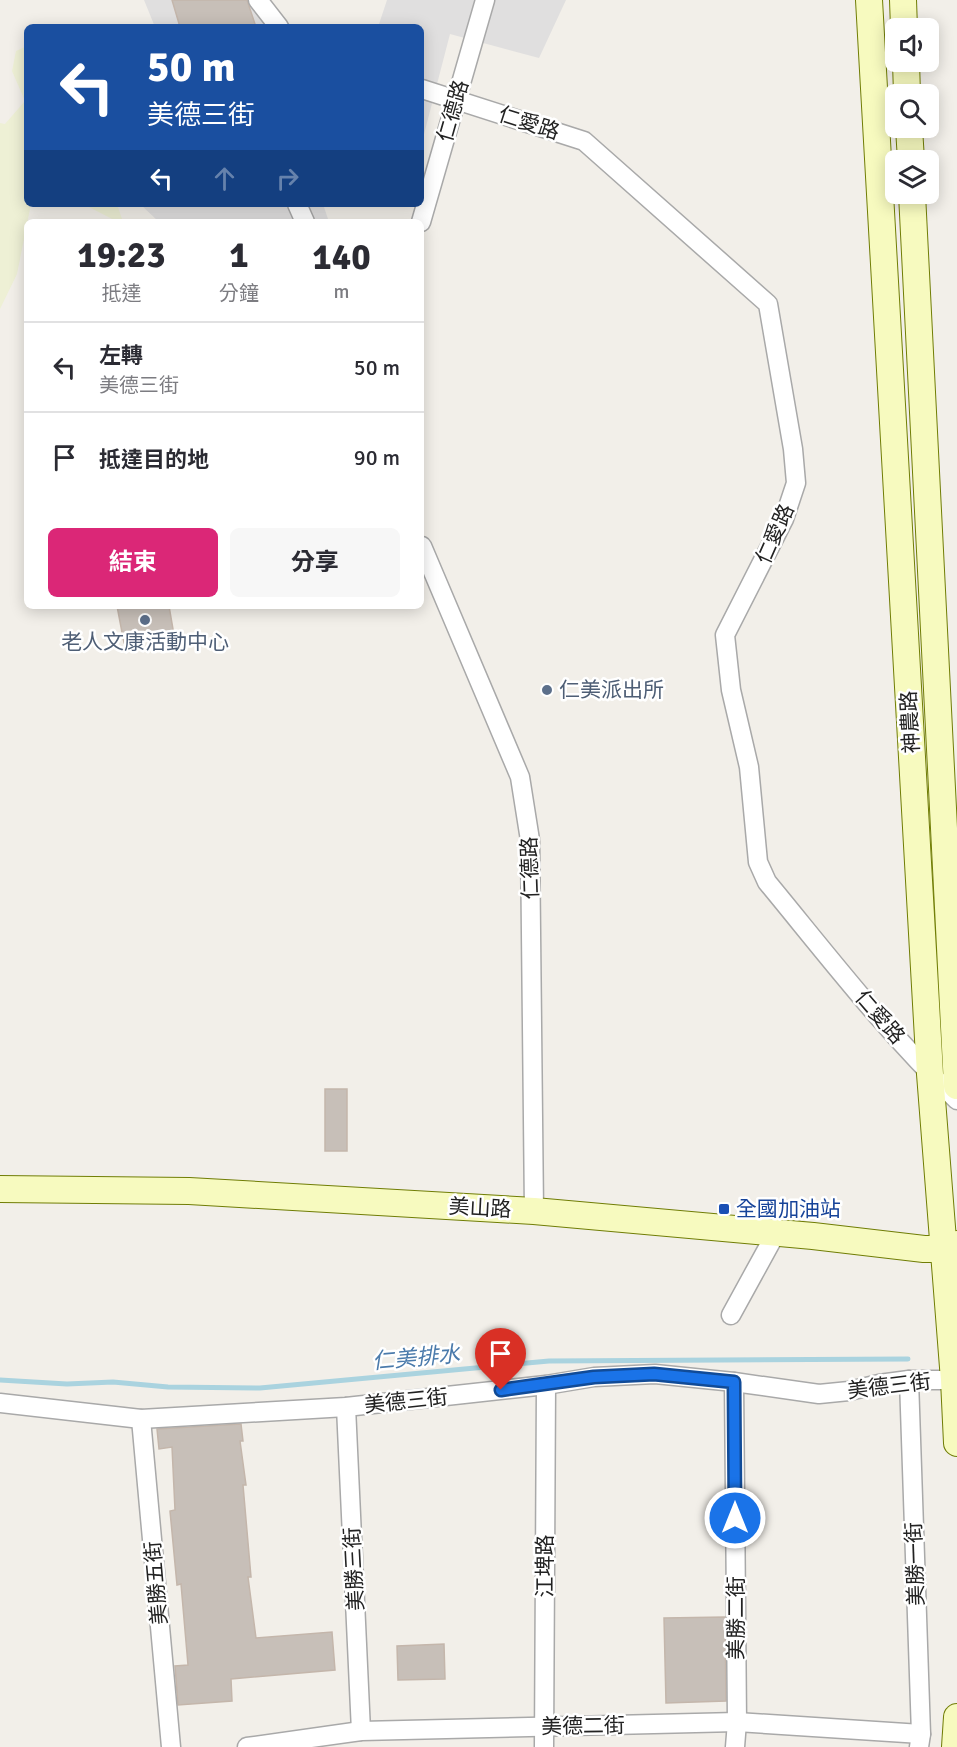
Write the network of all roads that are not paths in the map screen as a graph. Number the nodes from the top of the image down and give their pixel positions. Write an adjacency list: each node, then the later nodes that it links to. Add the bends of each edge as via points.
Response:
1 (258, 0): 6 (street)
2 (485, 0): 8 (street, 仁德路)
3 (869, 0): 12 (street, 神農路)
4 (903, 0): 5 (street)
5 (904, 18)
6 (277, 24)
7 (424, 90): 8 (street, 仁愛路)
8 (456, 99): 10 (street, 仁德路); 12 (street, 仁愛路, via 584,141 768,304 796,483 784,519 725,635 731,690 749,767 758,862 767,882)
9 (913, 204): 13 (street, 神農路)
10 (422, 219)
11 (424, 551): 16 (street, 仁德路, via 520,777 530,840)
12 (930, 1074): 14 (street, 仁愛路); 18 (street, 神農路)
13 (957, 1086)
14 (957, 1100)
15 (0, 1189): 16 (street, 美山路, via 189,1191)
16 (534, 1211): 17 (street, 美山路)
17 (776, 1233): 18 (street, 美山路, via 924,1249); 19 (street)
18 (951, 1246): 21 (street, 神農路)
19 (731, 1315)
20 (909, 1380): 21 (street, 美德三街); 22 (street, 美德三街, via 819,1394); 32 (street, 美勝一街)
21 (954, 1380): 27 (street, 神農路)
22 (734, 1382): 23 (street, 美德三街, via 654,1374 594,1377); 29 (street, 美勝二街)
23 (546, 1385): 25 (street, 美德三街); 30 (street, 江埤路)
24 (0, 1403): 26 (street, 美德三街)
25 (346, 1407): 26 (street, 美德三街); 31 (street, 美勝三街)
26 (141, 1419): 33 (street, 美勝五街)
27 (957, 1443)
28 (957, 1717): 37 (street)
29 (737, 1722): 30 (street, 美德二街); 32 (street, 美德二街); 36 (street, 美勝二街)
30 (545, 1726): 31 (street, 美德二街); 35 (street, 江埤路)
31 (362, 1731): 34 (street, 美德二街)
32 (920, 1741)
33 (171, 1747)
34 (247, 1747)
35 (544, 1747)
36 (735, 1747)
37 (955, 1747)

